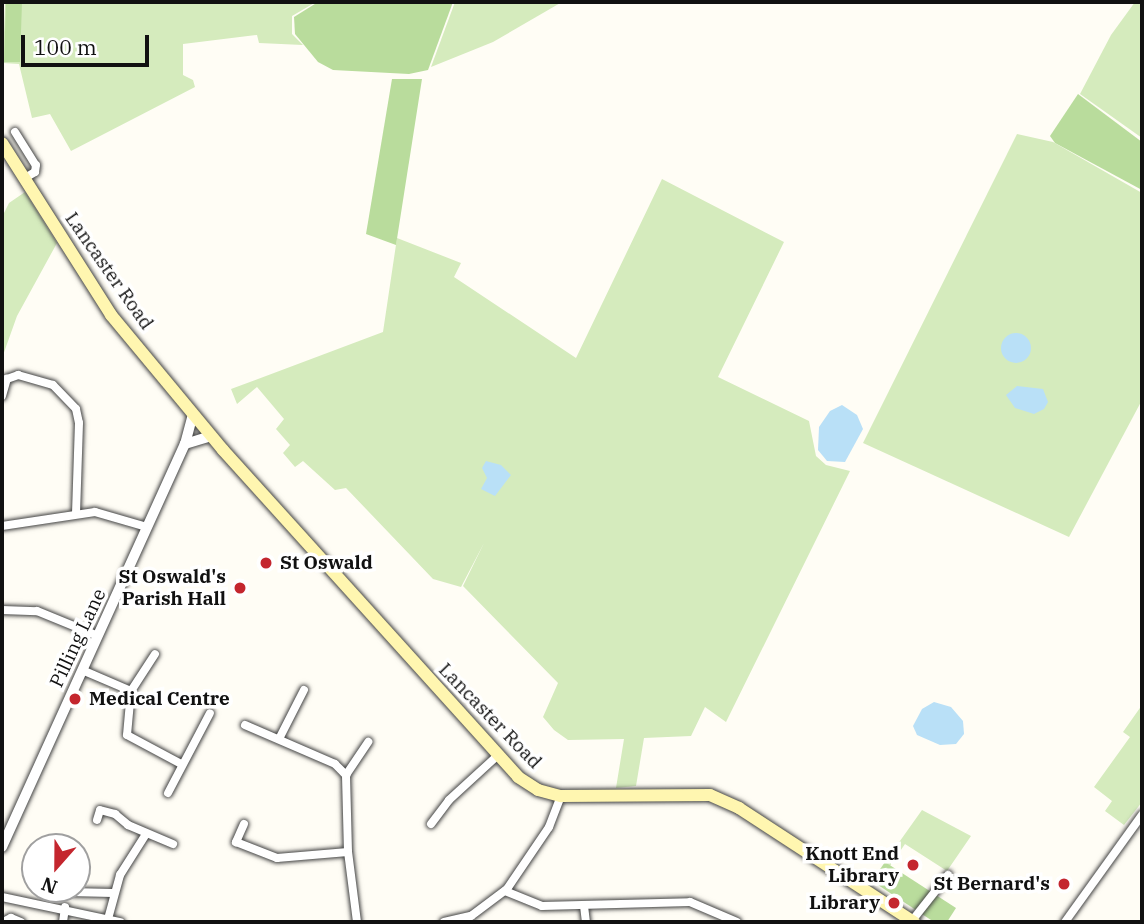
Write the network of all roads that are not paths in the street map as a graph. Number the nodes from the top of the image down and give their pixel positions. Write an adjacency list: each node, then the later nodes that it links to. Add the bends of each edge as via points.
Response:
1 (15, 132): 3 (street, via 36,165 35,172)
2 (2, 143): 3 (main road, Lancaster Road)
3 (25, 178): 6 (main road, Lancaster Road, via 100,300)
4 (2, 386): 5 (street); 9 (street, via 18,376 46,382 76,409)
5 (2, 396)
6 (195, 417): 7 (main road, Lancaster Road); 8 (street, Pilling Lane)
7 (211, 436): 8 (street); 22 (main road, Lancaster Road)
8 (185, 444): 11 (street, Pilling Lane)
9 (76, 513): 10 (street); 11 (street, via 94,512)
10 (2, 526)
11 (147, 527): 13 (street, Pilling Lane)
12 (2, 610): 13 (street, via 37,611)
13 (98, 636): 15 (street, Pilling Lane)
14 (155, 654): 17 (street)
15 (82, 670): 17 (street); 35 (street, Pilling Lane)
16 (304, 690): 20 (street)
17 (131, 691): 23 (street, via 127,735)
18 (210, 713): 23 (street)
19 (245, 725): 20 (street)
20 (279, 740): 24 (street, via 335,764)
21 (368, 743): 24 (street)
22 (497, 756): 26 (main road, Lancaster Road, via 538,790); 30 (street, via 449,800)
23 (181, 764): 25 (street)
24 (346, 775): 36 (street)
25 (168, 793)
26 (561, 796): 38 (street, via 549,827); 53 (main road, Lancaster Road, via 710,795 739,808)
27 (1142, 815): 31 (street)
28 (97, 820): 33 (street, via 99,806)
29 (244, 824): 36 (street, via 234,845 277,858)
30 (431, 824)
31 (1133, 827): 32 (street); 54 (street)
32 (1142, 832)
33 (146, 834): 34 (street); 40 (street)
34 (173, 844)
35 (2, 847)
36 (348, 852): 49 (street)
37 (948, 875): 53 (street)
38 (505, 891): 42 (street, via 542,906); 50 (street, via 471,916)
39 (91, 892): 40 (street)
40 (113, 893): 44 (street)
41 (2, 897): 43 (street)
42 (584, 906): 51 (street); 52 (street, via 674,900)
43 (65, 907): 44 (street); 47 (street)
44 (108, 919): 48 (street)
45 (3, 922): 46 (street, via 11,918)
46 (21, 922)
47 (63, 922)
48 (120, 922)
49 (357, 922)
50 (444, 922)
51 (586, 922)
52 (737, 922)
53 (913, 922)
54 (1065, 922)

